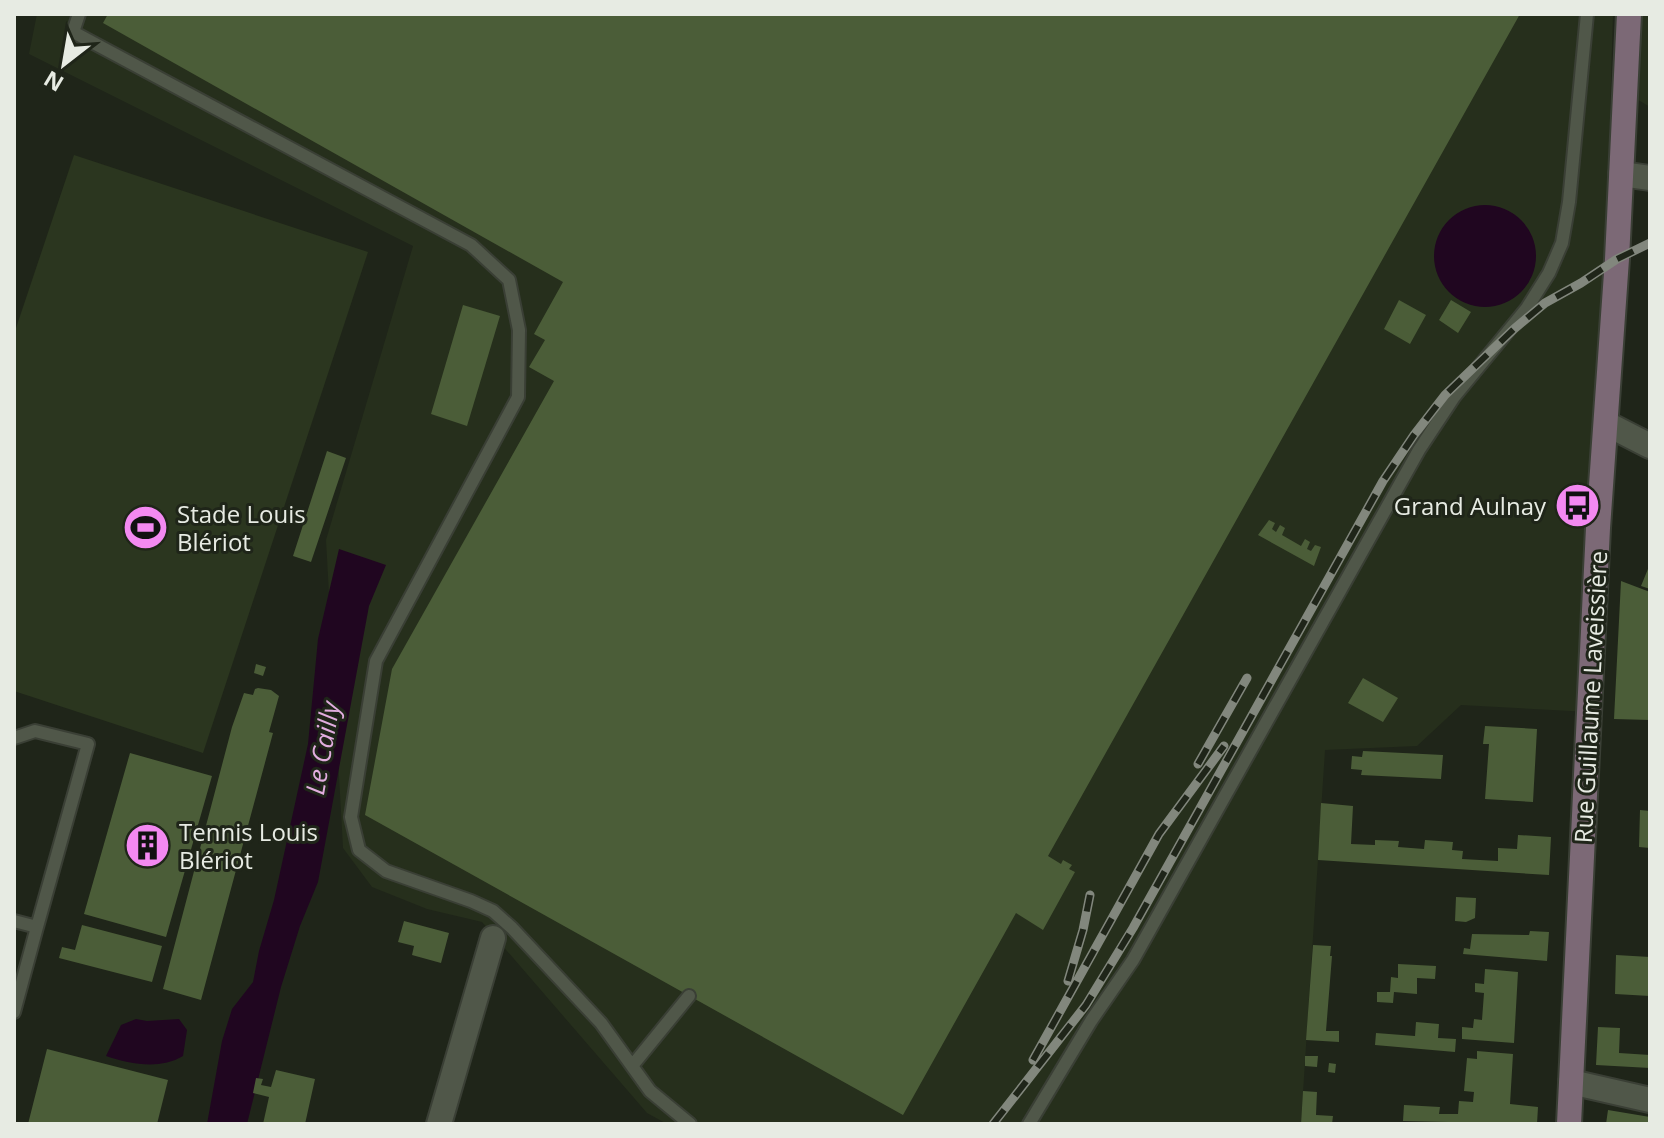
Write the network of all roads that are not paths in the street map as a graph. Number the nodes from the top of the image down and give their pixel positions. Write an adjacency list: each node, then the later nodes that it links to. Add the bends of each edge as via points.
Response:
1 (79, 14): 14 (lane, via 73,32 471,245 509,280 519,330 518,397 376,661 351,817 359,850 386,871 493,911 601,1023)
2 (1587, 14): 19 (lane, via 1569,202 1562,243 1549,273 1419,450 1133,960)
3 (1629, 14): 4 (street, Rue Guillaume Laveissière)
4 (1621, 174): 5 (street); 6 (street, Rue Guillaume Laveissière)
5 (1650, 178)
6 (1607, 424): 7 (street); 15 (street, Rue Guillaume Laveissière)
7 (1650, 446)
8 (14, 738): 10 (lane, via 35,731 88,744)
9 (14, 921): 10 (lane)
10 (37, 927): 13 (lane)
11 (493, 938): 17 (street)
12 (689, 996): 14 (lane)
13 (14, 1012)
14 (632, 1066): 18 (lane, via 650,1091)
15 (1571, 1082): 16 (street); 20 (street, Rue Guillaume Laveissière)
16 (1650, 1100)
17 (439, 1124)
18 (690, 1124)
19 (1029, 1124)
20 (1569, 1124)

